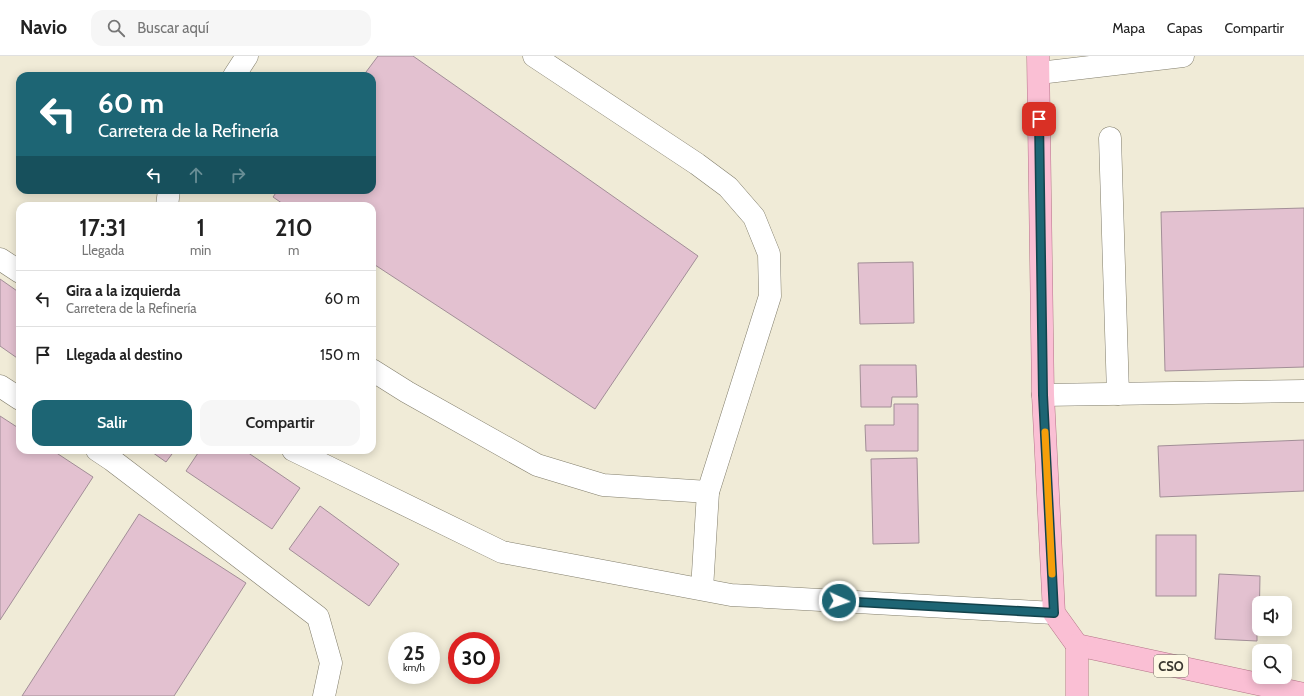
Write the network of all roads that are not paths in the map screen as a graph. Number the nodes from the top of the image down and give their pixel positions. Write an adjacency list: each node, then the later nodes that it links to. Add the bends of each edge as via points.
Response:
1 (247, 56): 5 (street)
2 (534, 56): 17 (street, via 728,187 754,218 770,254 770,296)
3 (1183, 56): 4 (street)
4 (1038, 65): 13 (main road)
5 (237, 72)
6 (1110, 138): 12 (street)
7 (0, 259): 8 (street)
8 (16, 269)
9 (376, 373): 17 (street, via 537,465 603,485)
10 (0, 386): 14 (street)
11 (1304, 391): 12 (street)
12 (1118, 394): 13 (street)
13 (1043, 395): 19 (main road)
14 (16, 396)
15 (103, 454): 22 (street, via 318,617 331,663)
16 (301, 454): 18 (street, via 502,552)
17 (708, 492): 18 (street)
18 (702, 589): 19 (street, via 731,595)
19 (1054, 613): 20 (main road)
20 (1077, 645): 21 (main road, CSO); 23 (main road)
21 (1304, 694)
22 (324, 696)
23 (1077, 696)

